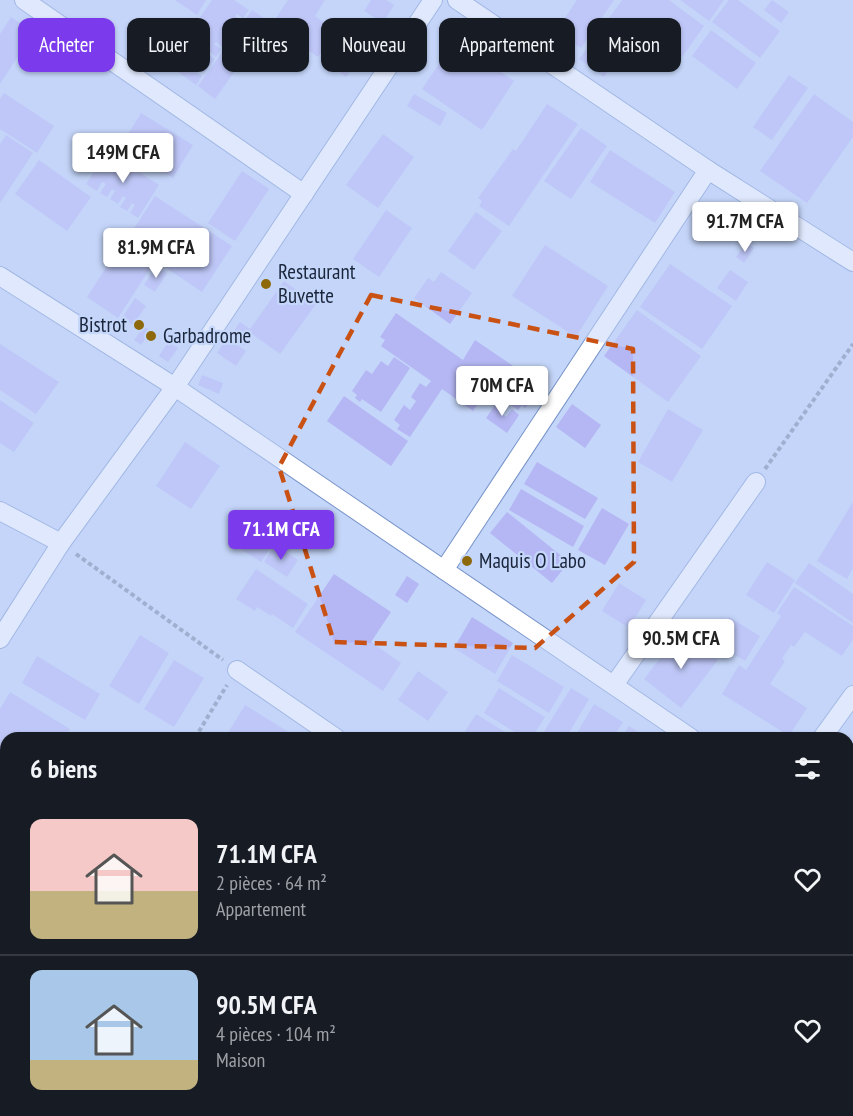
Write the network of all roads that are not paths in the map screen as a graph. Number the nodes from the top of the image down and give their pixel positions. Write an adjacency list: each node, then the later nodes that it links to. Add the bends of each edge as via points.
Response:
1 (24, 0): 5 (street)
2 (432, 0): 5 (street)
3 (457, 0): 4 (street)
4 (708, 170): 6 (street); 12 (street)
5 (304, 194): 8 (street)
6 (853, 262)
7 (0, 276): 8 (street)
8 (175, 387): 11 (street); 12 (street)
9 (756, 482): 15 (street)
10 (0, 511): 11 (street)
11 (61, 543): 13 (street)
12 (444, 570): 15 (street)
13 (0, 639)
14 (237, 670): 17 (street)
15 (614, 686): 18 (street)
16 (853, 695): 19 (street)
17 (327, 732)
18 (682, 732)
19 (826, 732)

